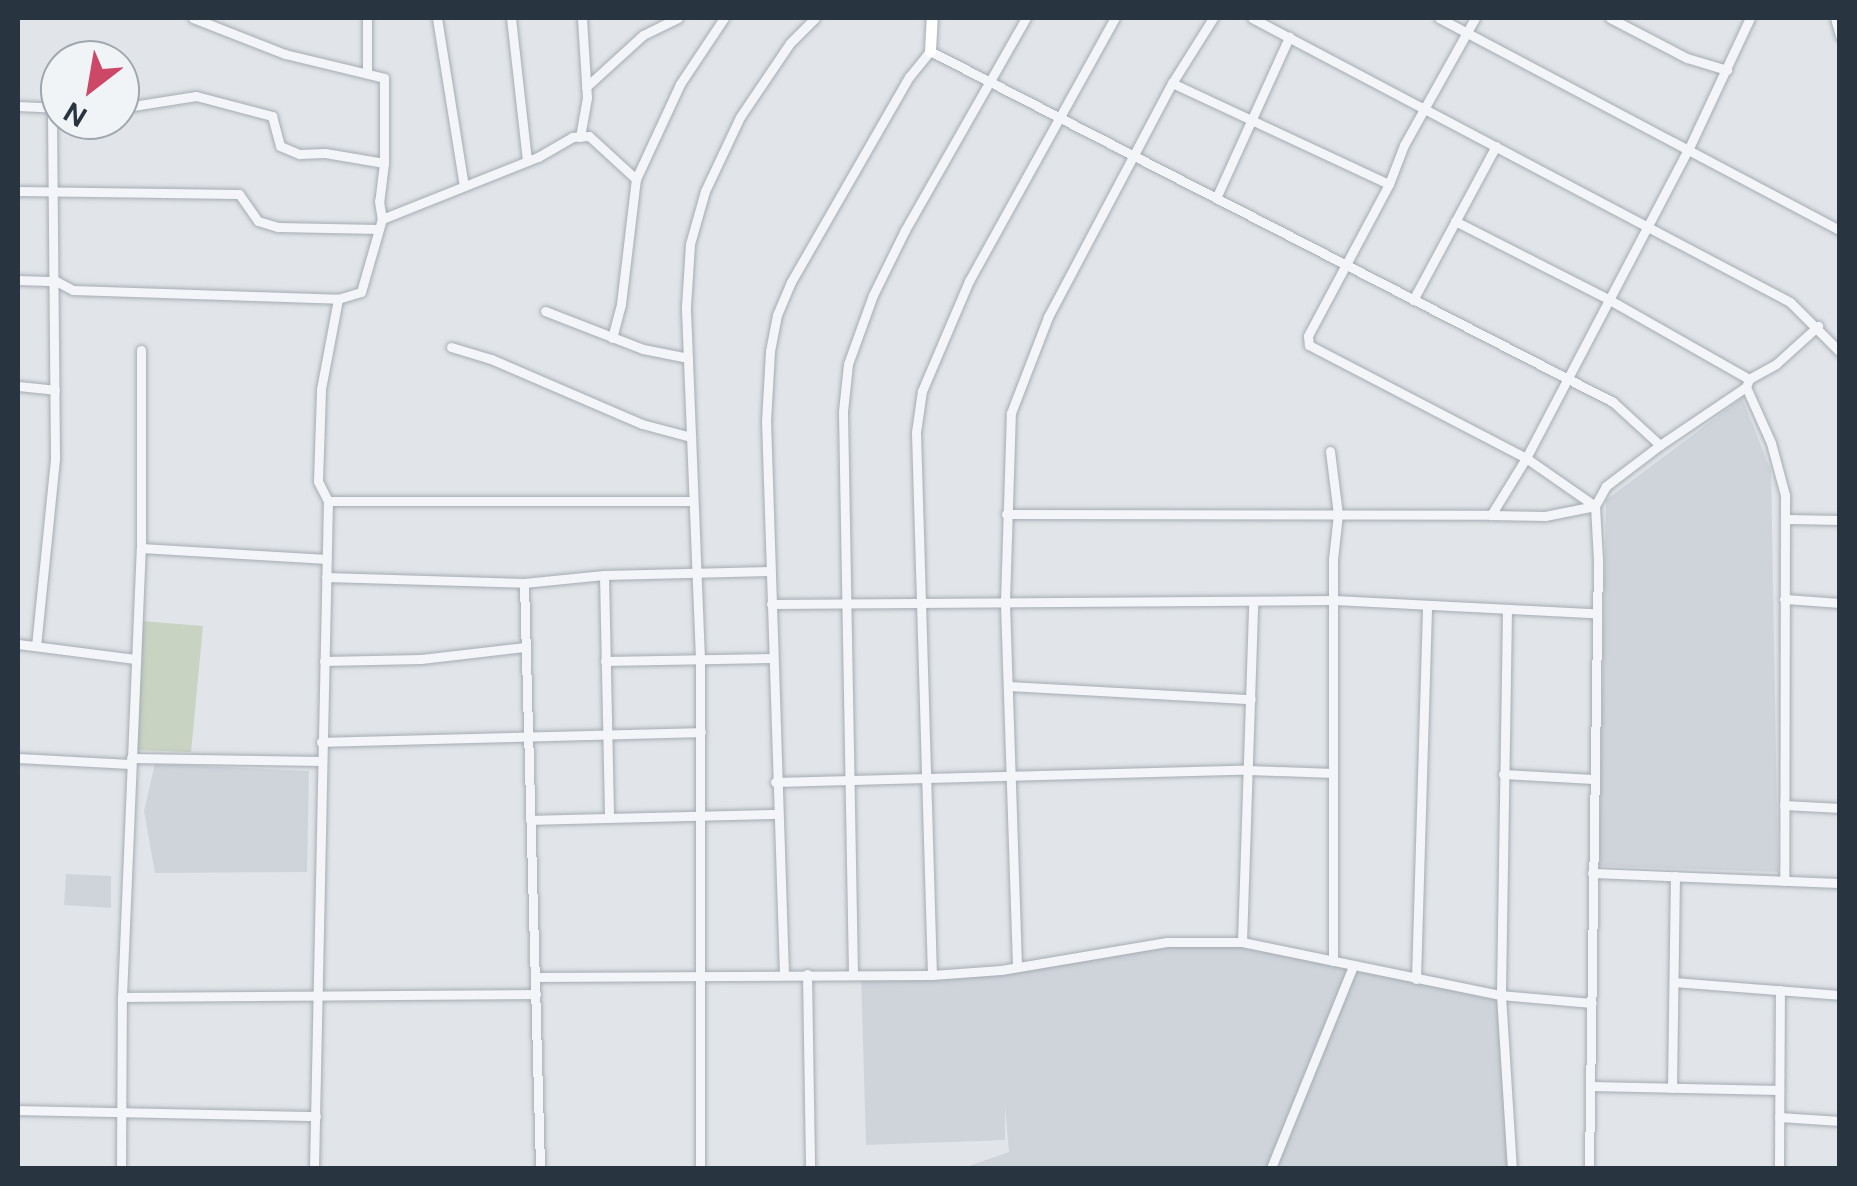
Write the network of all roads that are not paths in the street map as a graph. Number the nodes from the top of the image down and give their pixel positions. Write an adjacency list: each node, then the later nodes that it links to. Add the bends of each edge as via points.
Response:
1 (193, 18): 24 (street, via 285,54)
2 (367, 18): 24 (street)
3 (437, 18): 41 (street)
4 (511, 18): 37 (street)
5 (582, 18): 27 (street)
6 (678, 18): 27 (street, via 643,35)
7 (724, 18): 39 (street, via 680,84)
8 (815, 18): 61 (street, via 748,105 705,191 690,244)
9 (932, 18): 22 (street)
10 (1026, 18): 25 (street)
11 (1115, 18): 31 (street)
12 (1213, 18): 26 (street)
13 (1252, 18): 21 (street)
14 (1439, 18): 19 (street)
15 (1476, 18): 19 (street)
16 (1610, 18): 23 (street, via 1687,58)
17 (1750, 18): 23 (street)
18 (1835, 18): 20 (street)
19 (1467, 32): 29 (street); 35 (street)
20 (1840, 36)
21 (1289, 37): 29 (street); 30 (street)
22 (930, 51): 25 (street); 80 (street, via 909,77 777,315 766,421)
23 (1727, 70): 35 (street)
24 (367, 72): 38 (street, via 384,78)
25 (992, 83): 31 (street); 88 (street, via 904,230 848,364)
26 (1172, 83): 30 (street); 36 (street)
27 (586, 87): 32 (street)
28 (140, 105): 38 (street, via 196,96 272,116 280,146 298,154)
29 (1424, 108): 34 (street); 40 (street)
30 (1253, 118): 40 (street); 44 (street)
31 (1060, 120): 36 (street); 89 (street, via 969,282 922,390 916,432)
32 (580, 137): 37 (street); 39 (street, via 589,136)
33 (55, 140): 43 (street)
34 (1496, 146): 45 (street); 47 (street)
35 (1689, 148): 47 (street); 48 (street)
36 (1134, 158): 44 (street); 73 (street, via 1033,350 1011,412)
37 (527, 162): 41 (street)
38 (384, 163): 46 (street)
39 (636, 179): 57 (street)
40 (1389, 184): 49 (street)
41 (464, 186): 46 (street)
42 (18, 191): 43 (street)
43 (54, 193): 46 (street, via 239,194 258,221 278,227); 51 (street)
44 (1216, 196): 49 (street)
45 (1455, 222): 53 (street); 54 (street)
46 (380, 224): 52 (street, via 361,292)
47 (1646, 226): 53 (street); 56 (street, via 1790,302)
48 (1840, 230)
49 (1346, 265): 54 (street); 69 (street, via 1309,345)
50 (18, 280): 51 (street)
51 (56, 281): 52 (street, via 73,290); 65 (street)
52 (338, 299): 71 (street, via 320,389 318,482)
53 (1608, 299): 62 (street); 63 (street)
54 (1413, 300): 62 (street)
55 (544, 311): 57 (street)
56 (1818, 326): 60 (street); 63 (street)
57 (612, 338): 61 (street)
58 (451, 348): 66 (street)
59 (141, 350): 78 (street)
60 (1840, 352)
61 (688, 358): 66 (street)
62 (1566, 378): 67 (street, via 1614,402); 69 (street)
63 (1747, 383): 67 (street); 76 (street, via 1776,458)
64 (18, 386): 65 (street)
65 (54, 390): 97 (street, via 55,458)
66 (691, 437): 70 (street)
67 (1660, 445): 72 (street, via 1606,486)
68 (1330, 451): 74 (street)
69 (1526, 458): 72 (street); 75 (street)
70 (693, 501): 71 (street); 81 (street)
71 (328, 502): 79 (street)
72 (1595, 506): 75 (street, via 1546,516); 95 (street)
73 (1006, 514): 74 (street); 87 (street)
74 (1338, 514): 75 (street); 86 (street)
75 (1491, 515)
76 (1787, 519): 77 (street); 85 (street)
77 (1840, 520)
78 (141, 548): 79 (street); 101 (street)
79 (326, 560): 83 (street)
80 (770, 570): 81 (street); 91 (street)
81 (696, 572): 82 (street); 99 (street)
82 (604, 575): 84 (street); 103 (street)
83 (326, 578): 84 (street); 102 (street)
84 (524, 582): 98 (street)
85 (1784, 599): 90 (street); 121 (street)
86 (1334, 600): 92 (street); 93 (street); 114 (street)
87 (1005, 601): 89 (street); 92 (street); 104 (street)
88 (847, 602): 89 (street); 91 (street); 120 (street)
89 (922, 602): 118 (street)
90 (1840, 603)
91 (771, 604): 100 (street)
92 (1253, 604): 105 (street)
93 (1427, 608): 94 (street); 141 (street)
94 (1507, 610): 95 (street); 115 (street)
95 (1594, 613): 117 (street)
96 (18, 644): 97 (street)
97 (36, 646): 101 (street)
98 (525, 647): 102 (street); 108 (street)
99 (700, 658): 100 (street); 103 (street); 106 (street)
100 (772, 658): 119 (street)
101 (135, 659): 112 (street)
102 (324, 661): 109 (street)
103 (605, 661): 107 (street)
104 (1008, 686): 105 (street); 116 (street)
105 (1251, 699): 113 (street)
106 (701, 732): 107 (street); 124 (street)
107 (606, 735): 108 (street); 125 (street)
108 (527, 737): 109 (street); 126 (street)
109 (322, 742): 111 (street)
110 (18, 758): 112 (street)
111 (321, 760): 112 (street); 148 (street)
112 (130, 761): 147 (street)
113 (1249, 770): 114 (street); 116 (street); 131 (street)
114 (1333, 773): 132 (street)
115 (1504, 774): 117 (street); 145 (street)
116 (1011, 776): 118 (street); 133 (street)
117 (1593, 778): 127 (street)
118 (927, 779): 120 (street); 139 (street)
119 (775, 782): 120 (street); 123 (street)
120 (852, 782): 138 (street)
121 (1784, 805): 122 (street); 129 (street)
122 (1840, 808)
123 (777, 814): 124 (street); 136 (street)
124 (701, 815): 125 (street); 135 (street)
125 (609, 818): 126 (street)
126 (530, 820): 140 (street)
127 (1592, 873): 128 (street); 149 (street)
128 (1675, 876): 129 (street); 142 (street)
129 (1784, 881): 130 (street)
130 (1840, 883)
131 (1242, 942): 132 (street); 133 (street, via 1168,942)
132 (1333, 961): 134 (street)
133 (1017, 966): 139 (street)
134 (1353, 966): 141 (street); 163 (street)
135 (701, 974): 136 (street); 140 (street); 161 (street)
136 (784, 974): 137 (street)
137 (807, 974): 138 (street); 162 (street)
138 (853, 974): 139 (street)
139 (932, 975)
140 (536, 977): 144 (street)
141 (1416, 978): 145 (street)
142 (1675, 982): 143 (street); 151 (street)
143 (1780, 990): 146 (street); 152 (street)
144 (536, 994): 148 (street); 160 (street)
145 (1501, 995): 149 (street); 164 (street)
146 (1840, 995)
147 (122, 997): 148 (street); 154 (street)
148 (320, 997): 155 (street)
149 (1592, 1003): 150 (street)
150 (1591, 1086): 151 (street); 165 (street)
151 (1672, 1088): 152 (street)
152 (1779, 1090): 156 (street)
153 (18, 1110): 154 (street)
154 (119, 1114): 155 (street); 158 (street)
155 (316, 1116): 159 (street)
156 (1779, 1118): 157 (street); 166 (street)
157 (1840, 1121)
158 (120, 1168)
159 (314, 1168)
160 (540, 1168)
161 (700, 1168)
162 (810, 1168)
163 (1271, 1168)
164 (1512, 1168)
165 (1588, 1168)
166 (1778, 1168)

